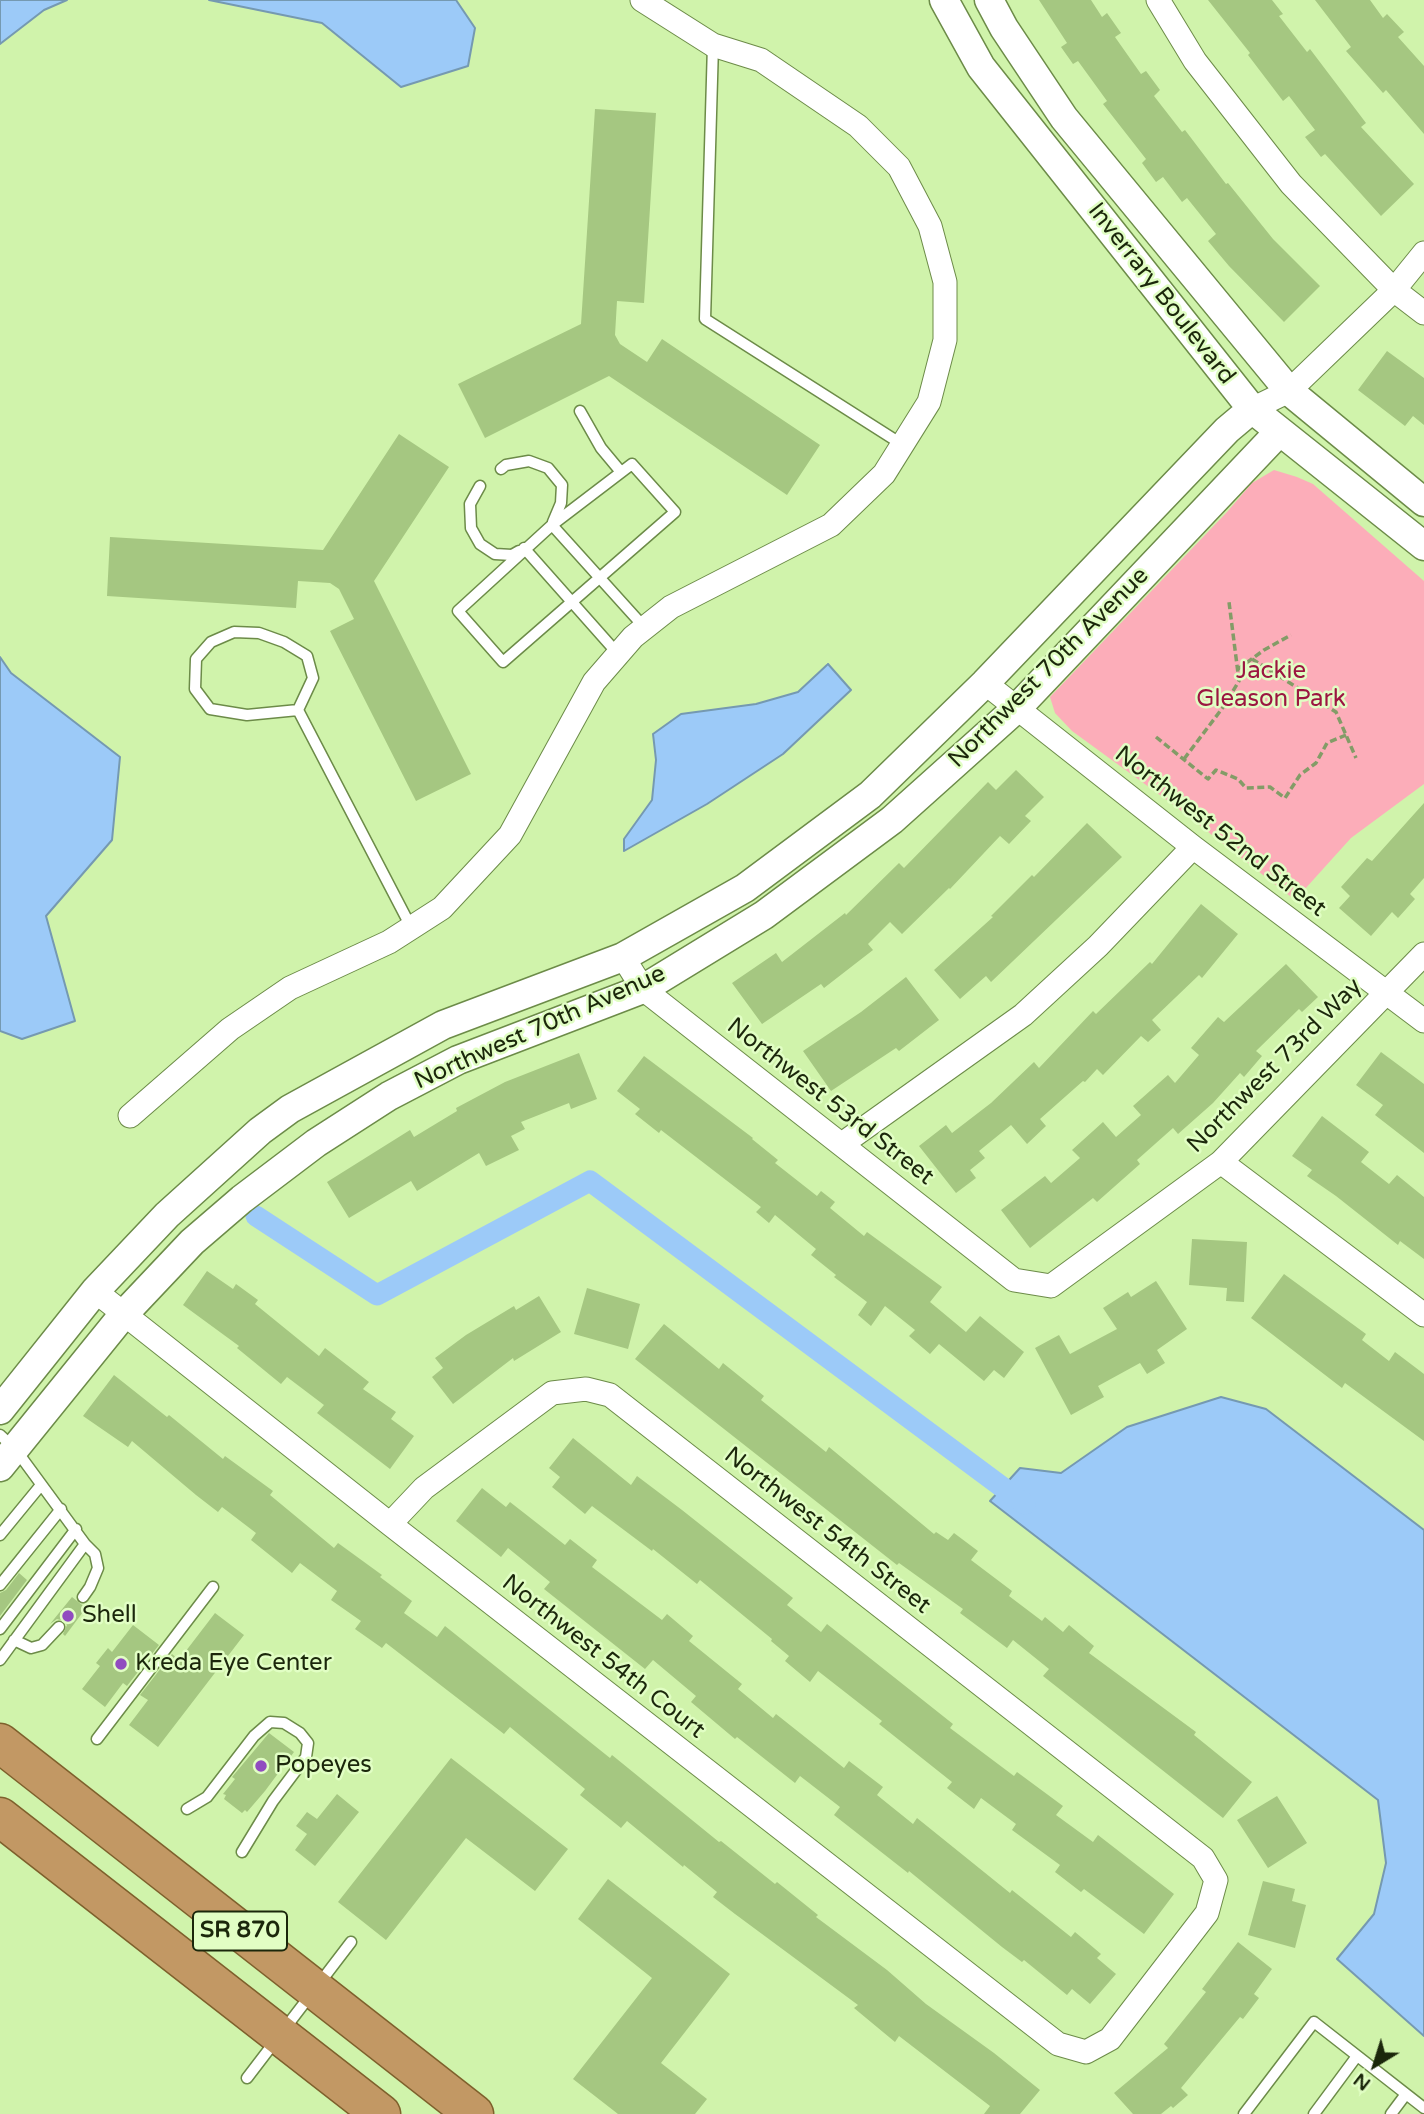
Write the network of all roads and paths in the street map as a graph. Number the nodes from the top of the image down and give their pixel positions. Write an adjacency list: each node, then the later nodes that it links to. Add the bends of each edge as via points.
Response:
1 (642, 0): 5 (street)
2 (944, 0): 10 (street, Inverrary Boulevard, via 981,67)
3 (989, 0): 9 (street, Inverrary Boulevard, via 1064,118)
4 (1158, 0): 7 (street, via 1195,61 1291,184)
5 (713, 46): 13 (lane, via 705,319); 13 (street, via 761,60 858,126 899,167 930,226 945,282 945,340 929,402)
6 (1424, 253): 7 (street)
7 (1394, 290): 8 (street); 9 (street)
8 (1424, 313)
9 (1289, 391): 10 (street); 12 (street); 17 (street, Inverrary Boulevard)
10 (1252, 409): 12 (street, Inverrary Boulevard); 29 (street, Northwest 70th Avenue, via 1227,429)
11 (580, 411): 15 (lane)
12 (1279, 432): 19 (street, Inverrary Boulevard); 30 (street, Northwest 70th Avenue)
13 (903, 445): 24 (street, via 884,474 831,525 671,607)
14 (501, 469): 18 (lane, via 529,461 548,468 562,485)
15 (621, 472): 18 (lane); 21 (lane, via 632,464 675,512)
16 (480, 486): 20 (lane, via 470,504 471,528 480,544 495,554 512,555)
17 (1424, 502)
18 (552, 525): 20 (lane); 21 (lane)
19 (1424, 547)
20 (524, 548): 22 (lane); 22 (lane, via 458,611 503,662)
21 (600, 578): 22 (lane); 24 (lane)
22 (571, 601): 26 (lane)
23 (1229, 602): 28 (path)
24 (645, 628): 26 (street)
25 (1291, 635): 27 (path)
26 (618, 654): 37 (street, via 594,682 510,835 442,908)
27 (1252, 659): 28 (path); 32 (path, via 1336,712)
28 (1238, 668): 35 (path, via 1239,681)
29 (985, 684): 30 (street, Northwest 52nd Street); 39 (street, Northwest 70th Avenue, via 870,795 745,888)
30 (1017, 708): 36 (street, Northwest 52nd Street); 40 (street, Northwest 70th Avenue, via 870,836 764,915)
31 (298, 710): 31 (lane, via 247,715 210,709 195,689 196,659 211,642 234,632 260,633 284,642 307,656 313,678); 37 (lane)
32 (1346, 735): 34 (path); 35 (path, via 1327,743 1285,798 1270,786 1246,788 1238,779 1216,770 1208,779)
33 (1156, 737): 35 (path)
34 (1356, 758)
35 (1184, 759)
36 (1194, 847): 41 (street, Northwest 52nd Street); 46 (street, via 1023,1015)
37 (411, 928): 45 (street, via 290,988 230,1029)
38 (1424, 954): 41 (street, Northwest 73rd Way)
39 (623, 957): 40 (street, Northwest 53rd Street); 43 (street, Northwest 70th Avenue, via 443,1025)
40 (643, 989): 44 (street, Northwest 70th Avenue, via 457,1060); 46 (street, Northwest 53rd Street)
41 (1386, 992): 42 (street, Northwest 52nd Street); 47 (street, Northwest 73rd Way)
42 (1424, 1021)
43 (382, 1058): 44 (street); 49 (street, Northwest 70th Avenue, via 260,1131 167,1215)
44 (401, 1090): 50 (street, Northwest 70th Avenue, via 316,1143 242,1199 192,1241)
45 (131, 1116)
46 (842, 1144): 48 (street, Northwest 53rd Street)
47 (1221, 1162): 48 (street, Northwest 73rd Way, via 1051,1286); 51 (street)
48 (1014, 1280)
49 (95, 1291): 50 (street, Northwest 54th Court); 52 (street, Northwest 70th Avenue)
50 (123, 1315): 53 (street, Northwest 70th Avenue); 56 (street, Northwest 54th Court)
51 (1424, 1315)
52 (0, 1410)
53 (5, 1451): 54 (lane)
54 (41, 1485): 55 (lane); 58 (lane)
55 (61, 1509): 57 (lane); 60 (lane)
56 (390, 1524): 75 (street, Northwest 54th Court, via 1058,2044); 75 (street, Northwest 54th Street, via 424,1488 552,1393 586,1389 610,1395 1203,1858 1216,1880 1208,1913 1110,2039)
57 (76, 1529): 59 (lane); 64 (lane)
58 (0, 1535)
59 (85, 1544): 62 (lane, via 95,1554 98,1568); 65 (lane)
60 (0, 1585)
61 (212, 1587): 67 (lane)
62 (83, 1597)
63 (60, 1627): 65 (lane, via 43,1646 31,1648)
64 (0, 1629)
65 (14, 1640): 66 (lane)
66 (0, 1660)
67 (97, 1739)
68 (0, 1743): 73 (highway, SR 870)
69 (187, 1809): 71 (lane, via 207,1797 270,1722 284,1723 300,1733 308,1742 306,1757 272,1801)
70 (0, 1817): 74 (highway, SR 870)
71 (242, 1852)
72 (351, 1942): 73 (lane)
73 (314, 1989): 74 (lane); 81 (highway, SR 870)
74 (279, 2035): 77 (lane); 80 (highway, SR 870)
75 (1086, 2052)
76 (1357, 2056): 78 (lane); 82 (lane, via 1314,2022); 83 (lane)
77 (247, 2078)
78 (1406, 2094): 79 (lane); 84 (lane)
79 (1424, 2108)
80 (381, 2114)
81 (474, 2114)
82 (1244, 2114)
83 (1314, 2114)
84 (1391, 2114)

